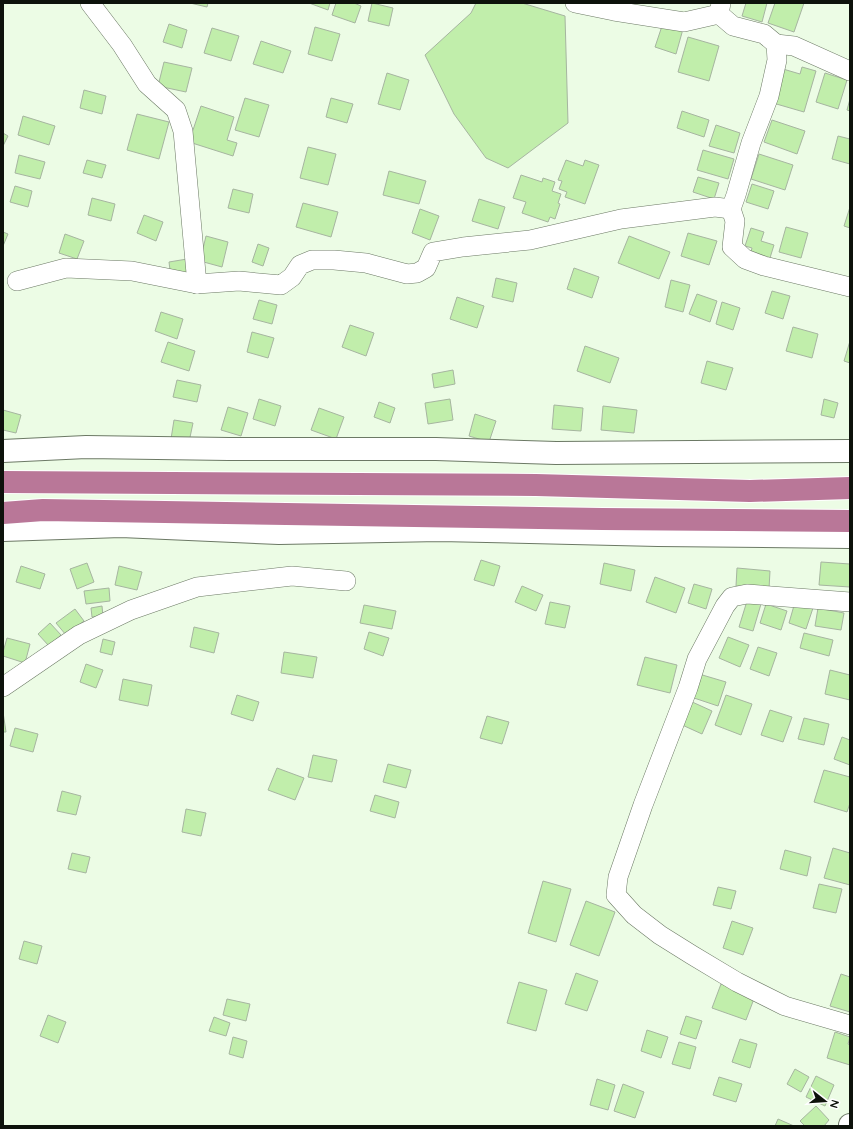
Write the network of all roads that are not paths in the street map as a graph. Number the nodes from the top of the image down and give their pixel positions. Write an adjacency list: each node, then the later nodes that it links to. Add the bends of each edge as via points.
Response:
1 (90, 3): 8 (street, via 147,84 176,110 183,131)
2 (575, 3): 3 (street, via 684,22)
3 (720, 9): 4 (street, via 733,26 764,34)
4 (776, 44): 5 (street, via 794,46); 6 (street, via 777,60 769,96)
5 (850, 71)
6 (731, 209): 8 (street, via 715,207 621,220 530,240 433,252 426,268 418,273 407,274 366,263 312,260 300,265 292,277 281,285 239,281); 9 (street, via 735,221 732,247 745,259)
7 (17, 281): 8 (street, via 66,268 132,271)
8 (197, 284)
9 (850, 287)
10 (3, 451): 11 (street, via 86,446 436,449 556,453)
11 (850, 451)
12 (3, 482): 13 (highway, via 536,485 750,491)
13 (850, 488)
14 (3, 513): 15 (highway, via 43,510)
15 (850, 521)
16 (3, 530): 17 (street, via 122,526 279,533 440,530)
17 (850, 537)
18 (346, 581): 20 (street, via 292,576 197,588 132,610 79,635)
19 (850, 602): 21 (street, via 747,594 732,597 697,659 642,805 618,877 616,895 634,915 660,935 737,982 786,1006)
20 (3, 687)
21 (850, 1026)

